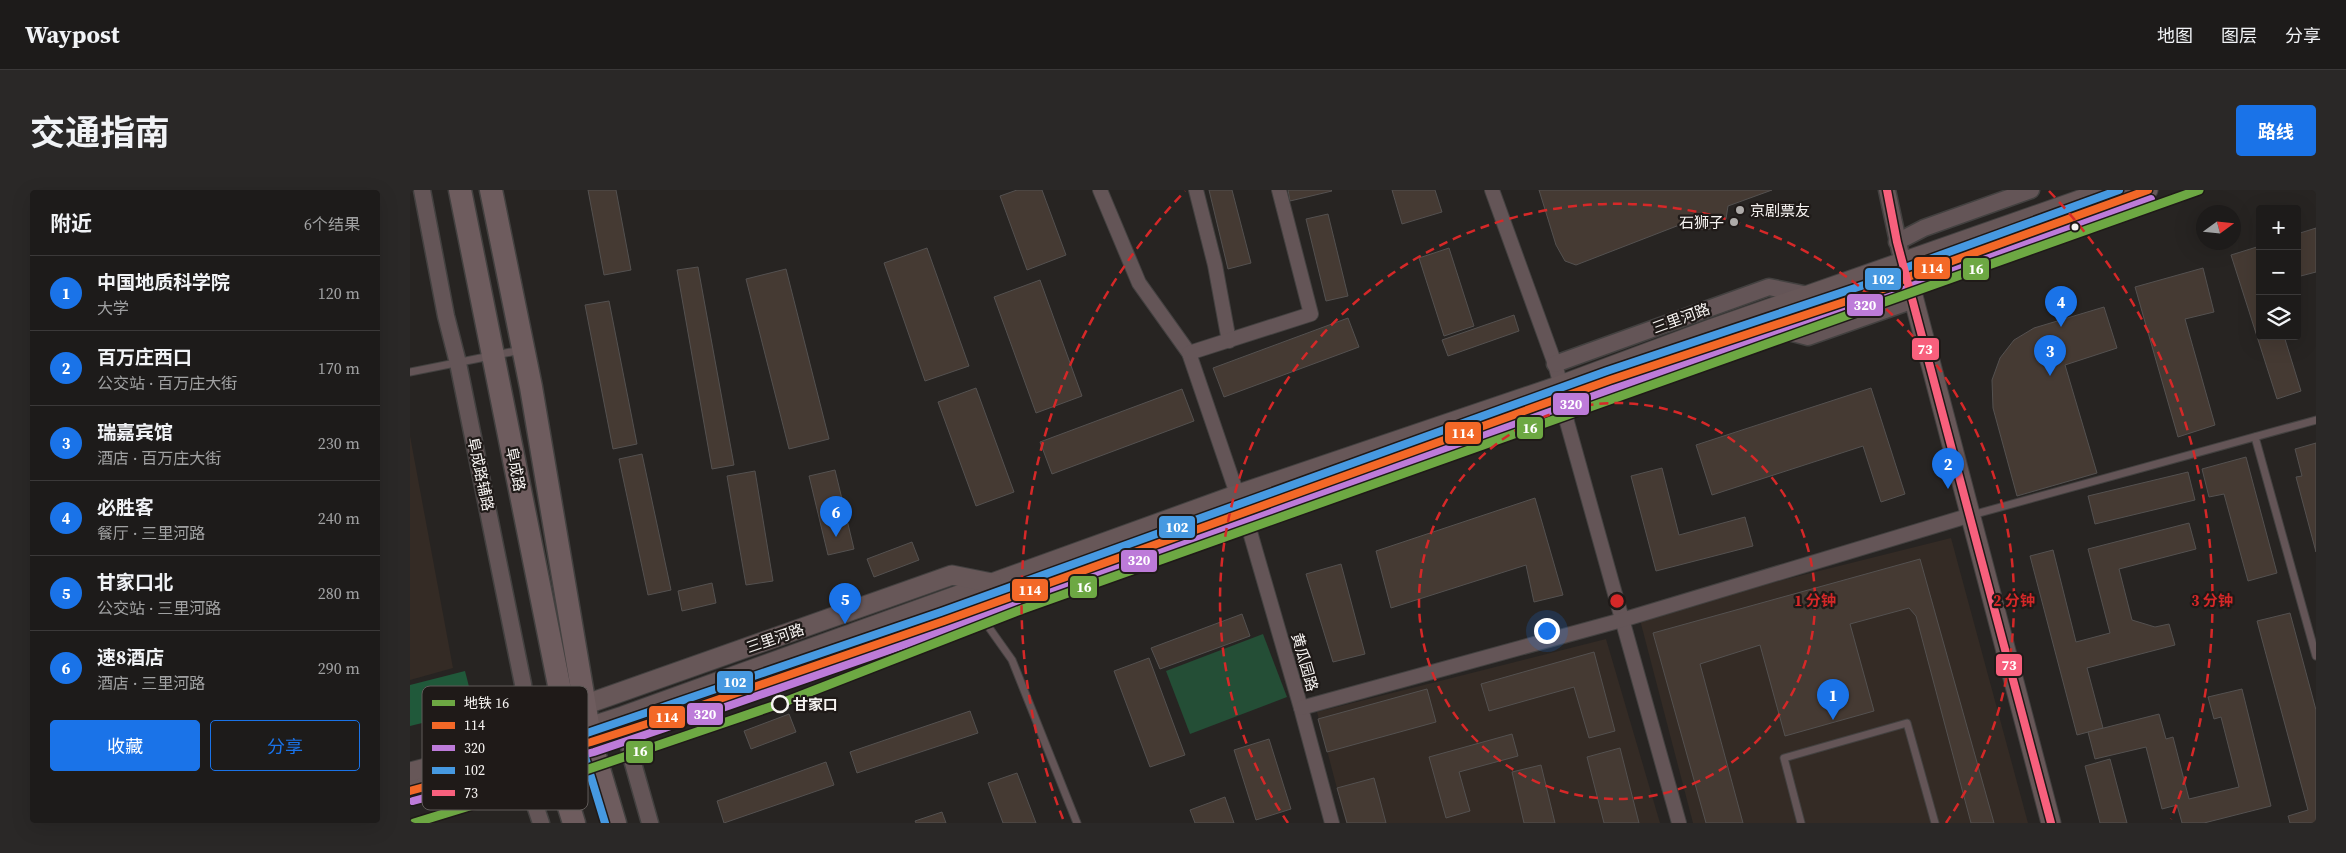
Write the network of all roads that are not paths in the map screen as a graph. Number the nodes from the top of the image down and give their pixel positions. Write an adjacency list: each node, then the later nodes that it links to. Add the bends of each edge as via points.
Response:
1 (422, 190): 21 (street, 阜成路辅路)
2 (460, 190): 20 (highway, 阜成路)
3 (491, 190): 18 (highway, 阜成路)
4 (1100, 190): 19 (street, 黄瓜园路, via 1139,283)
5 (1196, 190): 17 (street)
6 (1279, 190): 17 (street, via 1311,314)
7 (1492, 190): 22 (street)
8 (1887, 190): 12 (street)
9 (2031, 190): 12 (street, via 1924,228)
10 (2108, 190): 13 (main road, 三里河路)
11 (2148, 190): 13 (main road, 三里河路)
12 (1897, 242): 13 (street)
13 (1905, 269): 14 (main road, 三里河路); 15 (main road); 16 (main road, 三里河路, via 1890,287)
14 (1808, 295): 22 (street, 三里河路, via 1769,287); 24 (main road, 三里河路)
15 (1914, 300): 16 (street, via 1808,337); 28 (main road)
16 (1769, 327): 24 (main road, 三里河路)
17 (1230, 341): 19 (street)
18 (524, 349): 20 (lane); 35 (highway, 阜成路)
19 (1189, 354): 27 (street, 黄瓜园路)
20 (493, 356): 21 (lane); 34 (highway, 阜成路)
21 (458, 363): 23 (lane); 33 (street, 阜成路辅路)
22 (1555, 364): 24 (street)
23 (410, 372)
24 (1562, 391): 27 (main road, 三里河路); 31 (street, via 1567,422)
25 (2316, 420): 26 (lane)
26 (2256, 437): 28 (lane); 32 (lane)
27 (1239, 503): 29 (main road, 三里河路); 30 (main road, 三里河路); 37 (street, 黄瓜园路)
28 (1970, 515): 31 (street); 54 (main road)
29 (994, 583): 36 (main road, 三里河路, via 952,575); 40 (main road, 三里河路)
30 (981, 607): 39 (main road, 三里河路); 49 (lane, via 990,629 1012,660)
31 (1622, 620): 37 (street); 51 (street)
32 (2316, 656)
33 (523, 686)
34 (559, 686)
35 (581, 686)
36 (588, 704)
37 (1301, 708): 50 (street, 黄瓜园路)
38 (588, 725): 40 (highway, 阜成路)
39 (626, 731): 40 (main road, 三里河路); 48 (street)
40 (590, 735): 47 (highway, 阜成路)
41 (422, 787): 42 (main road, 三里河路)
42 (410, 791)
43 (537, 810): 45 (street, 阜成路辅路)
44 (570, 810): 46 (highway, 阜成路)
45 (541, 823)
46 (574, 823)
47 (615, 823)
48 (650, 823)
49 (1077, 823)
50 (1332, 823)
51 (1679, 823)
52 (1801, 823): 53 (lane, via 1784,758 1907,723)
53 (1934, 823)
54 (2051, 823)

